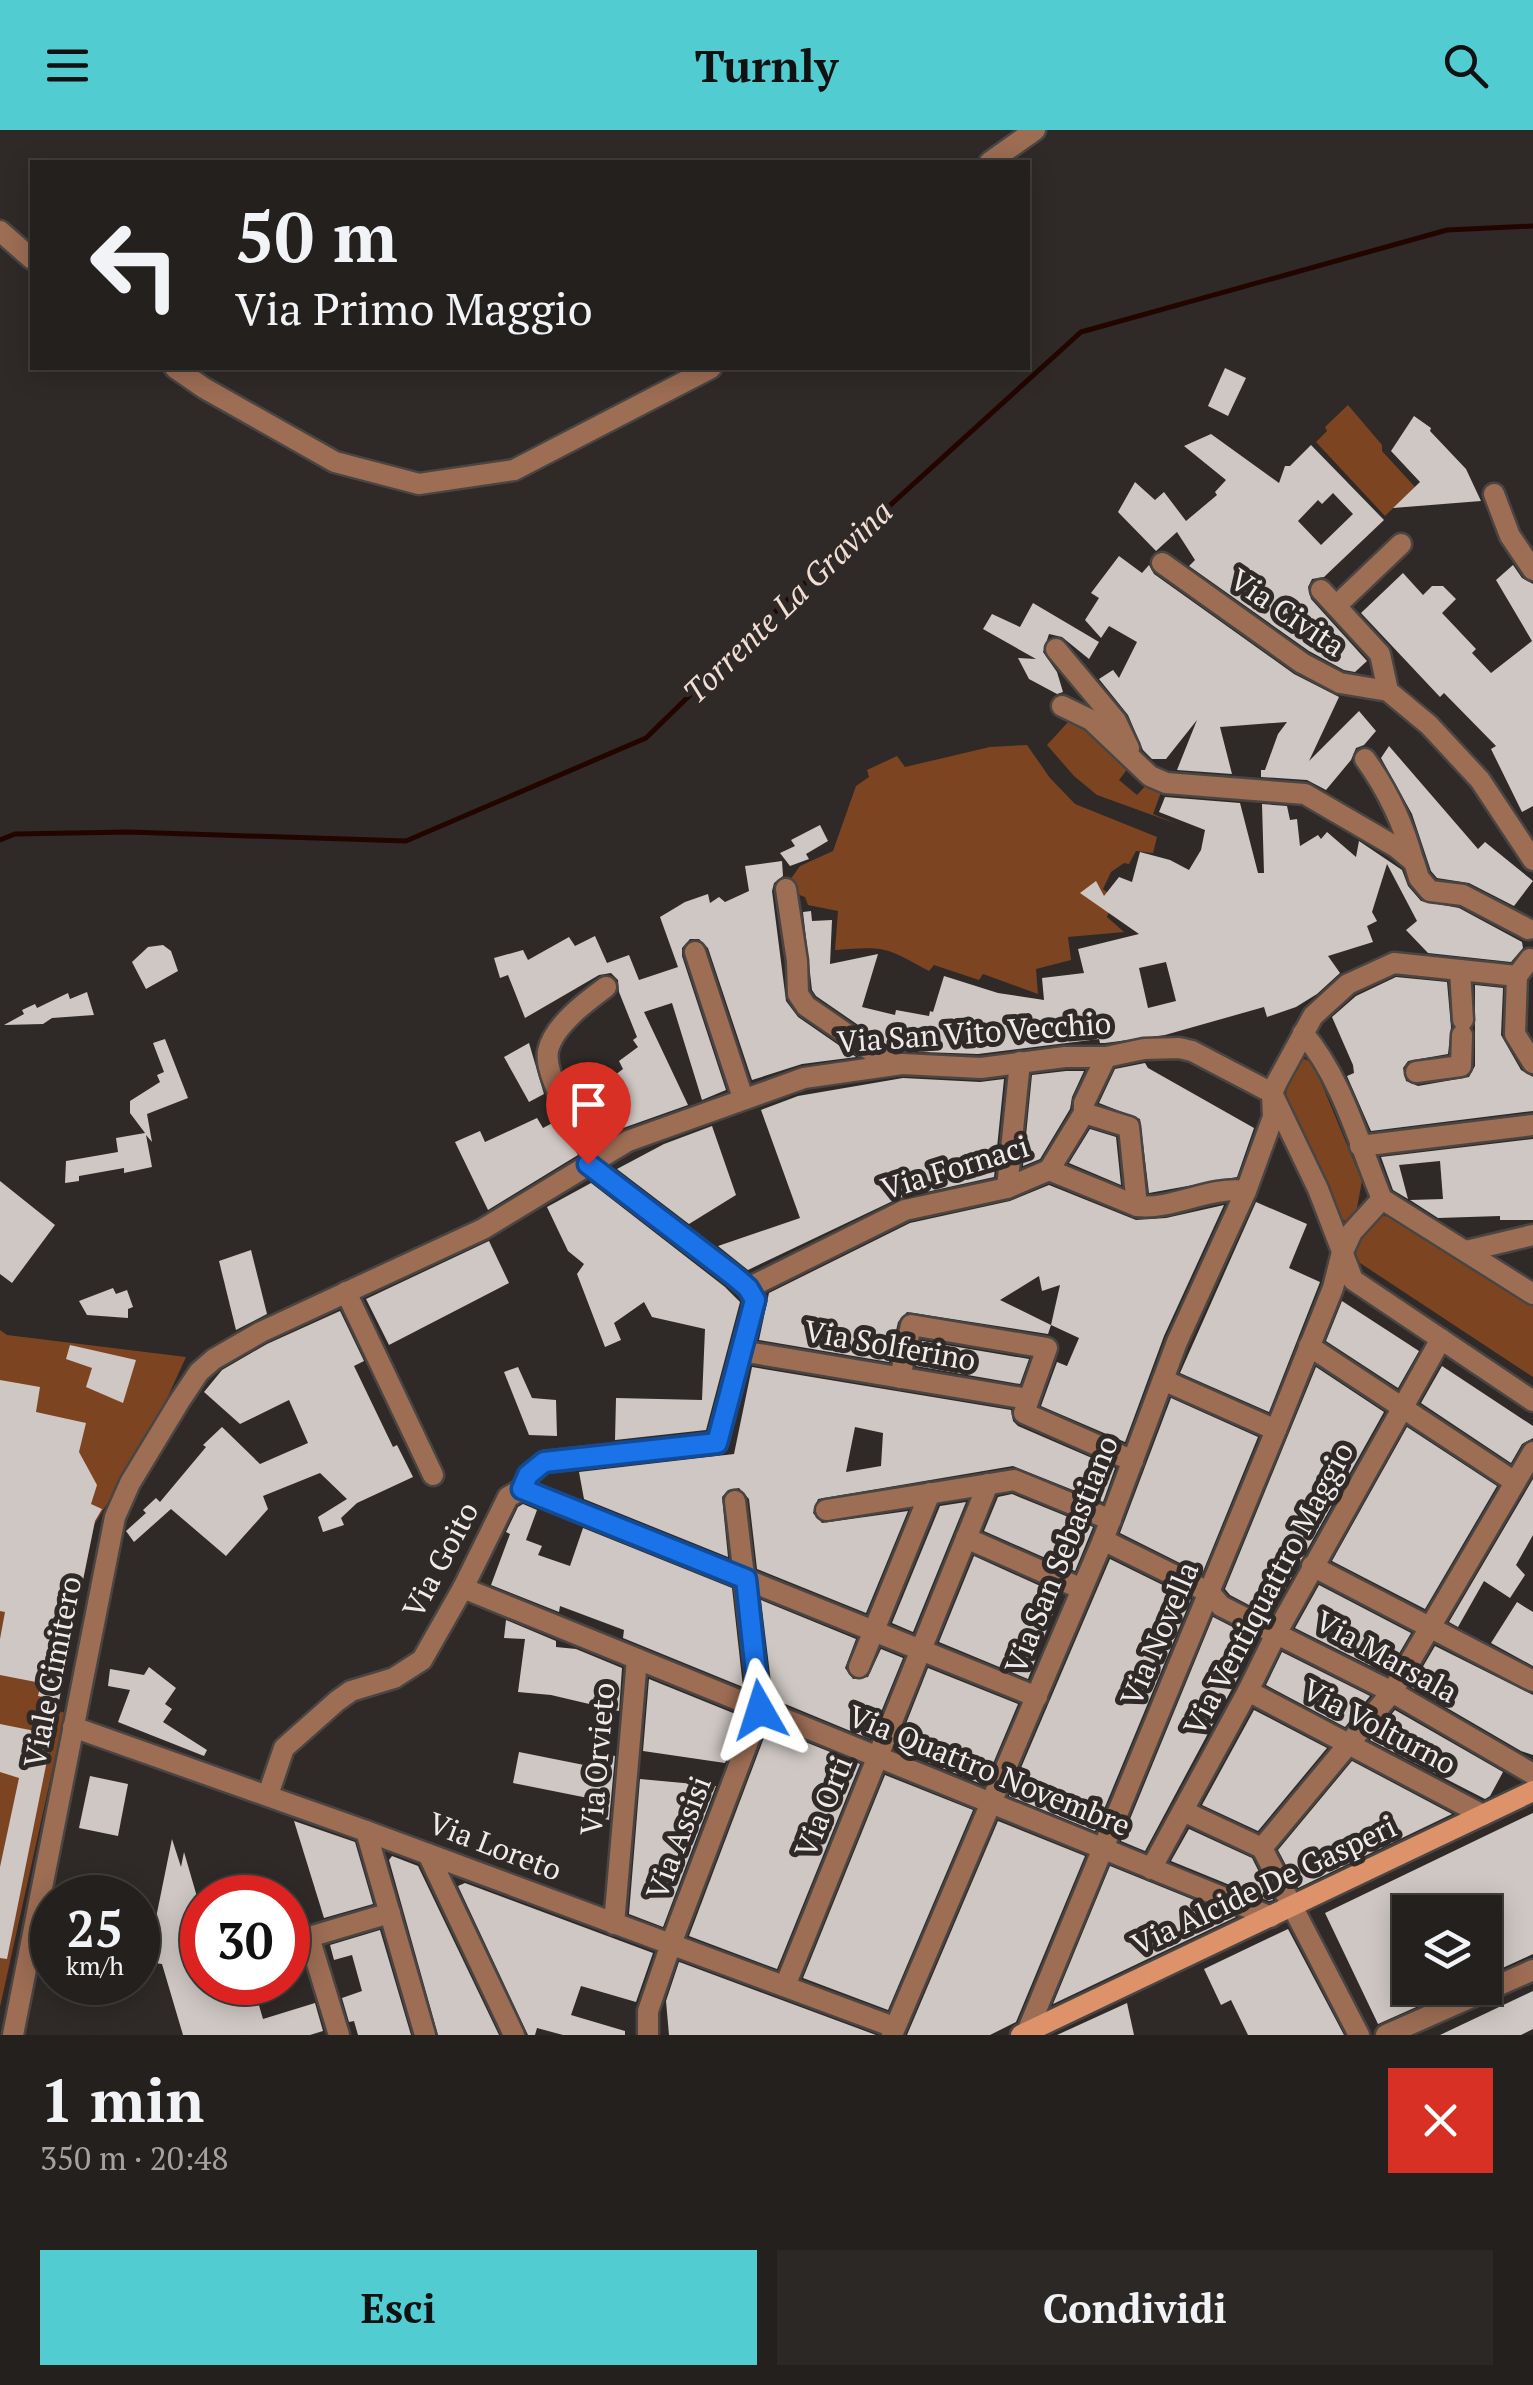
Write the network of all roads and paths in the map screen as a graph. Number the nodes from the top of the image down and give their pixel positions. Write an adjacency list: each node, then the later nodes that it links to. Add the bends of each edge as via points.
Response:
1 (1035, 130): 2 (street)
2 (993, 160)
3 (0, 232): 4 (street)
4 (30, 257)
5 (179, 370): 6 (street, via 335,462 419,484 514,470)
6 (707, 370)
7 (1494, 494): 10 (street)
8 (1401, 544): 12 (street, via 1328,598 1380,654)
9 (1162, 562): 12 (street, Via Civita, via 1302,663 1340,684)
10 (1533, 570)
11 (1056, 649): 14 (street, via 1116,720)
12 (1388, 691): 16 (street, via 1480,780)
13 (1062, 706): 14 (street, via 1090,720)
14 (1134, 758): 17 (street, via 1166,783 1304,794)
15 (1366, 759): 17 (street, via 1386,788)
16 (1533, 860)
17 (1414, 862): 19 (street, via 1430,891 1463,895)
18 (786, 889): 28 (street, via 798,994)
19 (1531, 926): 21 (street)
20 (694, 952): 31 (street)
21 (1527, 965): 22 (street, Via San Sebastiano); 27 (street, via 1515,1034)
22 (1460, 970): 24 (street, Via San Sebastiano, via 1394,962 1348,984); 29 (street, via 1461,1066)
23 (606, 987): 35 (street, via 575,1013 548,1050 549,1071)
24 (1303, 1033): 30 (street, Via San Sebastiano); 34 (street, via 1329,1071)
25 (1106, 1058): 26 (street, Via San Vito Vecchio); 30 (street, Via San Vito Vecchio, via 1179,1048); 32 (street)
26 (1020, 1062): 28 (street, Via San Vito Vecchio, via 980,1068); 37 (street)
27 (1533, 1063)
28 (892, 1065): 31 (street, Via San Vito Vecchio, via 804,1078)
29 (1416, 1072)
30 (1272, 1093): 38 (street, Via San Sebastiano, via 1273,1117); 43 (street)
31 (743, 1098): 35 (street, Via San Vito Vecchio)
32 (1084, 1113): 36 (street); 40 (street, via 1129,1127)
33 (1533, 1125): 34 (street)
34 (1360, 1146): 39 (street)
35 (593, 1161): 44 (street); 45 (street, Via San Vito Vecchio, via 483,1229)
36 (1049, 1170): 37 (street, Via Fornaci); 40 (street, Via Fornaci)
37 (1008, 1188): 44 (street, Via Fornaci, via 905,1210)
38 (1246, 1191): 40 (street, via 1225,1188); 52 (street, Via San Sebastiano)
39 (1382, 1199): 42 (street); 43 (street, Via Novella, via 1352,1232)
40 (1137, 1206)
41 (1533, 1235): 42 (street)
42 (1466, 1251): 46 (street)
43 (1341, 1256): 47 (street, via 1353,1280); 48 (street, Via Novella)
44 (748, 1288): 49 (street, via 755,1300)
45 (346, 1292): 50 (street, Via San Vito Vecchio); 59 (street)
46 (1533, 1294)
47 (1441, 1339): 53 (street); 55 (street, Via Ventiquattro Maggio)
48 (1309, 1346): 55 (street); 56 (street, Via Novella)
49 (741, 1351): 51 (street, Via Solferino); 62 (street, Via Goito, via 717,1443 544,1462)
50 (224, 1352): 84 (street, Viale Cimitero, via 180,1402 115,1516)
51 (900, 1378): 54 (street, Via Solferino); 54 (street, via 911,1325 1047,1348)
52 (1163, 1380): 56 (street); 58 (street, Via San Sebastiano)
53 (1533, 1401)
54 (1026, 1406): 58 (street, Via Solferino)
55 (1402, 1407): 60 (street); 68 (street, Via Ventiquattro Maggio)
56 (1276, 1430): 72 (street, Via Novella)
57 (1533, 1452): 60 (street)
58 (1133, 1460): 66 (street, Via San Sebastiano)
59 (432, 1475)
60 (1516, 1482): 73 (street)
61 (988, 1484): 63 (street, Via Marsala); 66 (street, Via Marsala, via 1014,1480); 67 (street, Via Orti)
62 (522, 1489): 69 (street); 70 (street, Via Goito, via 508,1497)
63 (930, 1493): 65 (street, Via Marsala); 74 (street)
64 (736, 1501): 69 (street, Via Assisi)
65 (826, 1510)
66 (1107, 1530): 71 (street, Via San Sebastiano); 72 (street, Via Marsala)
67 (966, 1538): 71 (street); 76 (street, Via Orti)
68 (1312, 1566): 73 (street); 75 (street, Via Ventiquattro Maggio)
69 (746, 1579): 74 (street); 83 (street, Via Assisi)
70 (463, 1588): 77 (street, Via Quattro Novembre); 89 (street, Via Goito, via 422,1660 394,1678 351,1691 284,1748)
71 (1082, 1589): 82 (street, Via San Sebastiano)
72 (1210, 1593): 75 (street, Via Marsala, via 1221,1606); 95 (street, Via Novella)
73 (1431, 1626): 79 (street); 81 (street)
74 (874, 1630): 76 (street); 78 (street)
75 (1276, 1632): 80 (street, Via Ventiquattro Maggio); 81 (street, Via Marsala)
76 (920, 1648): 82 (street); 86 (street, Via Orti)
77 (637, 1659): 83 (street, Via Quattro Novembre); 101 (street, Via Orvieto)
78 (859, 1667)
79 (1533, 1681)
80 (1248, 1692): 85 (street, Via Volturno); 91 (street, Via Ventiquattro Maggio)
81 (1392, 1692): 85 (street); 87 (street, Via Marsala)
82 (1036, 1697): 90 (street, Via San Sebastiano)
83 (760, 1710): 86 (street, Via Quattro Novembre); 102 (street, Via Assisi)
84 (73, 1726): 89 (street, Via Loreto); 107 (street, Viale Cimitero)
85 (1350, 1745): 92 (street, Via Volturno); 94 (street)
86 (877, 1755): 90 (street, Via Quattro Novembre); 104 (street, Via Orti)
87 (1533, 1774)
88 (1533, 1791): 92 (street, Via Alcide De Gasperi)
89 (268, 1795): 93 (street, Via Loreto)
90 (992, 1803): 95 (street, Via Quattro Novembre); 105 (street, Via San Sebastiano)
91 (1183, 1812): 94 (street); 97 (street, Via Ventiquattro Maggio)
92 (1482, 1815): 98 (street, Via Alcide De Gasperi)
93 (366, 1831): 96 (street, Via Loreto); 99 (street)
94 (1262, 1848): 98 (street)
95 (1102, 1850): 97 (street, Via Quattro Novembre); 106 (street, Via Novella)
96 (428, 1854): 101 (street, Via Loreto); 110 (street)
97 (1151, 1869): 100 (street, Via Quattro Novembre)
98 (1293, 1907): 100 (street, Via Alcide De Gasperi); 112 (street)
99 (390, 1913): 108 (street, via 310,1937); 109 (street)
100 (1271, 1917): 106 (street, Via Alcide De Gasperi)
101 (614, 1924): 102 (street, Via Loreto)
102 (670, 1944): 104 (street, Via Loreto); 111 (street, Via Assisi, via 648,2011)
103 (1533, 1970): 113 (street)
104 (785, 1986): 105 (street, Via Loreto)
105 (893, 2031)
106 (1024, 2034)
107 (13, 2035)
108 (338, 2035)
109 (425, 2035)
110 (514, 2035)
111 (648, 2035)
112 (1358, 2035)
113 (1386, 2035)

